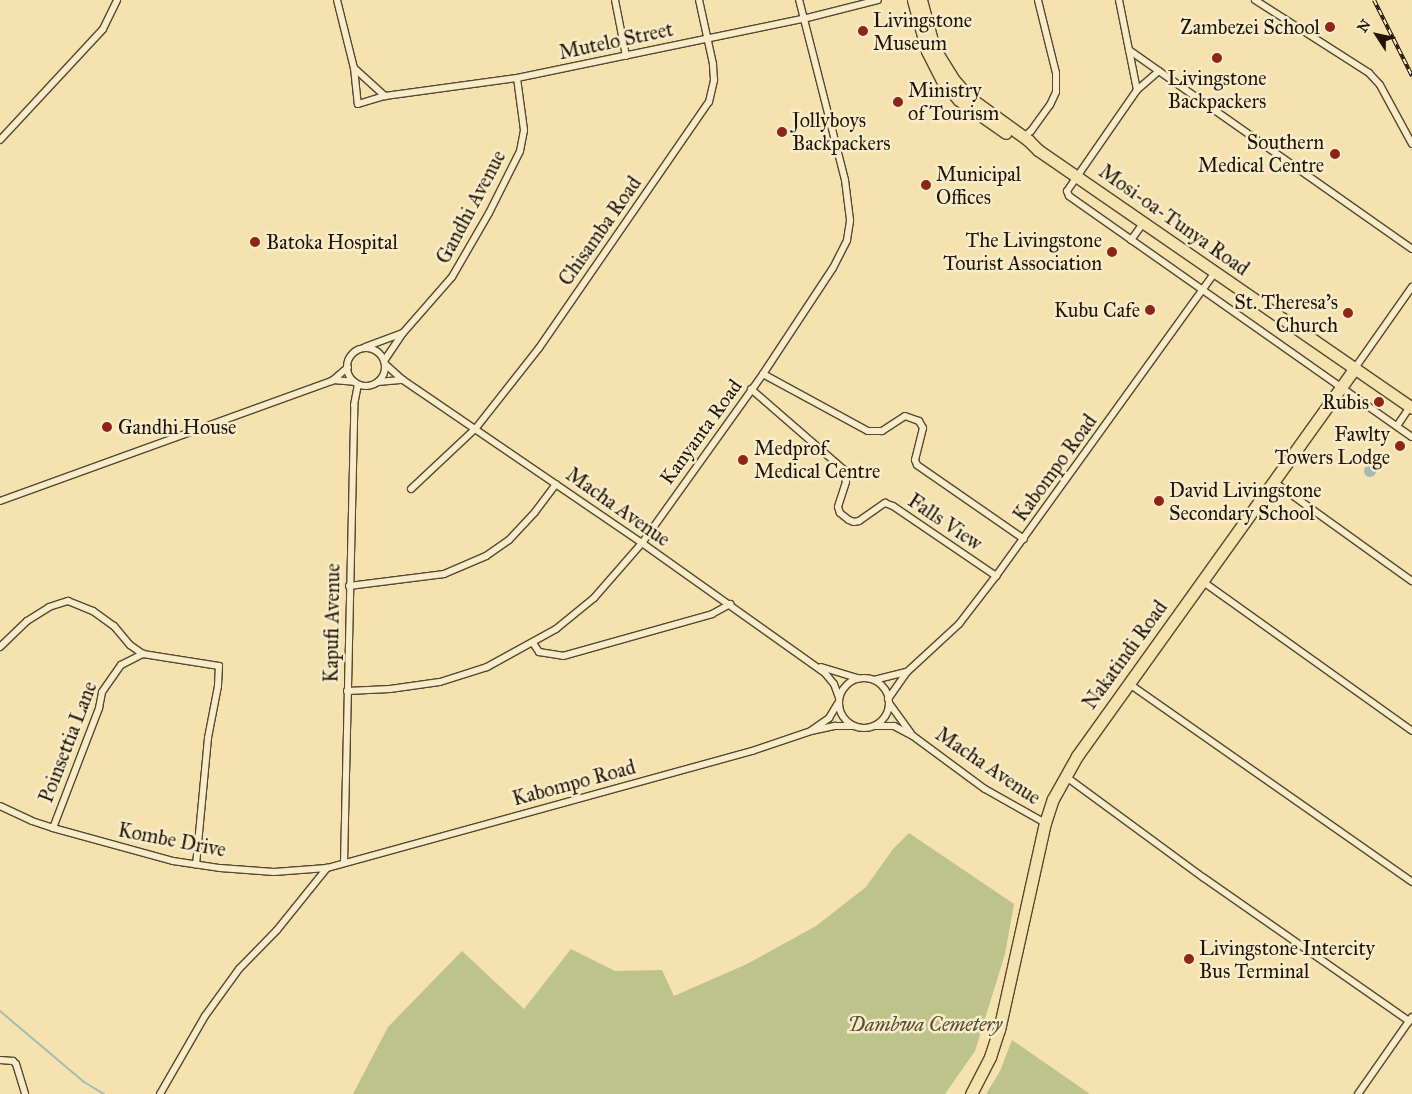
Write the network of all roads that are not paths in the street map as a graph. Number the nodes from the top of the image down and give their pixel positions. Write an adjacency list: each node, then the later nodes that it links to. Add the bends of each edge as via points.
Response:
1 (117, 0): 22 (street, via 103,29)
2 (337, 0): 16 (street)
3 (615, 0): 15 (street)
4 (699, 0): 13 (street, Chisamba Road)
5 (799, 0): 12 (street, Kanyanta Road)
6 (878, 0): 12 (street, Mutelo Street)
7 (913, 0): 21 (highway, via 926,51 942,80 960,100)
8 (921, 0): 21 (highway, via 934,48 954,82 983,108)
9 (1038, 0): 21 (street, via 1056,73 1056,92)
10 (1119, 0): 14 (street)
11 (1255, 0): 23 (street, via 1369,73 1380,85)
12 (803, 19): 13 (street, Mutelo Street); 36 (street, Kanyanta Road, via 845,180 850,220 847,240 833,268)
13 (708, 39): 15 (street, Mutelo Street); 45 (street, Chisamba Road, via 714,80 709,102 539,348)
14 (1129, 50): 17 (street); 19 (street)
15 (626, 56): 18 (street, Mutelo Street)
16 (354, 68): 20 (street); 20 (street, Mutelo Street, via 358,104)
17 (1159, 71): 19 (street); 27 (street)
18 (517, 78): 20 (street, Mutelo Street); 31 (street, Gandhi Avenue, via 524,130 520,151 452,277)
19 (1137, 90): 24 (street)
20 (386, 96)
21 (1027, 138): 24 (highway, Mosi-oa-Tunya Road, via 1038,150)
22 (0, 140)
23 (1412, 144)
24 (1077, 176): 25 (highway, Mosi-oa-Tunya Road); 26 (street, via 1067,191 1069,196)
25 (1144, 222): 26 (street); 28 (highway, Mosi-oa-Tunya Road)
26 (1131, 240): 30 (street)
27 (1412, 250)
28 (1216, 271): 30 (street, Kabompo Road); 35 (highway, Mosi-oa-Tunya Road)
29 (1412, 287): 35 (street, Nakatindi Road)
30 (1202, 290): 41 (street); 51 (street, Kabompo Road)
31 (403, 333): 32 (street, Gandhi Avenue); 33 (street, Gandhi Avenue)
32 (361, 349): 33 (street, via 372,349 382,356); 34 (street, via 352,356)
33 (384, 363): 38 (street, Macha Avenue); 39 (street)
34 (348, 367): 37 (street); 40 (street, via 350,378)
35 (1355, 368): 41 (highway, Nakatindi Road); 43 (highway, Mosi-oa-Tunya Road)
36 (763, 374): 42 (street, Kanyanta Road); 51 (street, Falls View, via 868,431 882,431 905,416 913,417 923,428 915,460 917,465)
37 (332, 380): 40 (street); 50 (street)
38 (403, 380): 39 (street); 45 (street, Macha Avenue)
39 (378, 382): 40 (street, via 371,385)
40 (356, 383): 56 (street, Kapufi Avenue)
41 (1342, 386): 44 (street); 47 (highway, Nakatindi Road)
42 (751, 389): 52 (street, Kanyanta Road); 53 (street, Falls View, via 843,469 846,482 838,507 849,520 859,521 885,503 893,506)
43 (1411, 408): 44 (street)
44 (1397, 426): 46 (street)
45 (476, 428): 48 (street, Macha Avenue); 49 (street, Chisamba Road)
46 (1412, 437)
47 (1274, 482): 54 (highway, Nakatindi Road); 55 (street)
48 (556, 484): 52 (street, Macha Avenue); 56 (street, via 509,540 486,556 444,574)
49 (411, 489)
50 (0, 501)
51 (1024, 539): 53 (street, Kabompo Road)
52 (642, 543): 57 (street, Macha Avenue); 58 (street, Kanyanta Road, via 594,598)
53 (996, 576): 62 (street, Kabompo Road, via 959,624)
54 (1202, 581): 65 (highway, Nakatindi Road); 71 (street)
55 (1412, 581)
56 (349, 586): 66 (street, Kapufi Avenue)
57 (730, 604): 58 (street, via 712,614 562,656 539,652); 61 (street, Macha Avenue)
58 (533, 643): 66 (street, Kanyanta Road, via 487,667 440,682)
59 (0, 647): 60 (street, via 27,621 49,607 68,601 93,611)
60 (143, 654): 77 (street, Poinsettia Lane, via 120,666 102,692 99,708); 79 (street, via 217,664 220,668 208,738)
61 (812, 664): 63 (street, Macha Avenue); 67 (street, Macha Avenue, via 834,684)
62 (907, 672): 64 (street, Kabompo Road); 68 (street, Kabompo Road)
63 (858, 678): 64 (street); 67 (street, via 844,687)
64 (874, 680): 68 (street, via 881,684)
65 (1128, 683): 74 (highway, Nakatindi Road); 81 (street)
66 (347, 691): 78 (street, Kapufi Avenue)
67 (839, 700): 69 (street, via 844,718); 72 (street, Kabompo Road, via 829,718)
68 (888, 701): 70 (street, via 886,715); 73 (street, Macha Avenue)
69 (854, 726): 70 (street); 72 (street, Kabompo Road)
70 (874, 726): 73 (street, Macha Avenue, via 894,726)
71 (1412, 730)
72 (812, 731): 78 (street, Kabompo Road, via 752,751)
73 (914, 736): 76 (street, Macha Avenue, via 985,789)
74 (1065, 776): 76 (highway, Nakatindi Road); 82 (street, via 1204,878)
75 (0, 806): 77 (street, Kombe Drive)
76 (1044, 823): 86 (highway, Nakatindi Road, via 1000,1030)
77 (53, 828): 79 (street, Kombe Drive)
78 (344, 862): 80 (street, Kombe Drive)
79 (196, 864): 80 (street, Kombe Drive, via 274,872)
80 (326, 868): 85 (street, via 277,930 239,968 205,1016)
81 (1412, 882)
82 (1410, 1019): 87 (street)
83 (0, 1060): 84 (street, via 7,1059 16,1064)
84 (25, 1094)
85 (160, 1094)
86 (971, 1094)
87 (1358, 1094)

